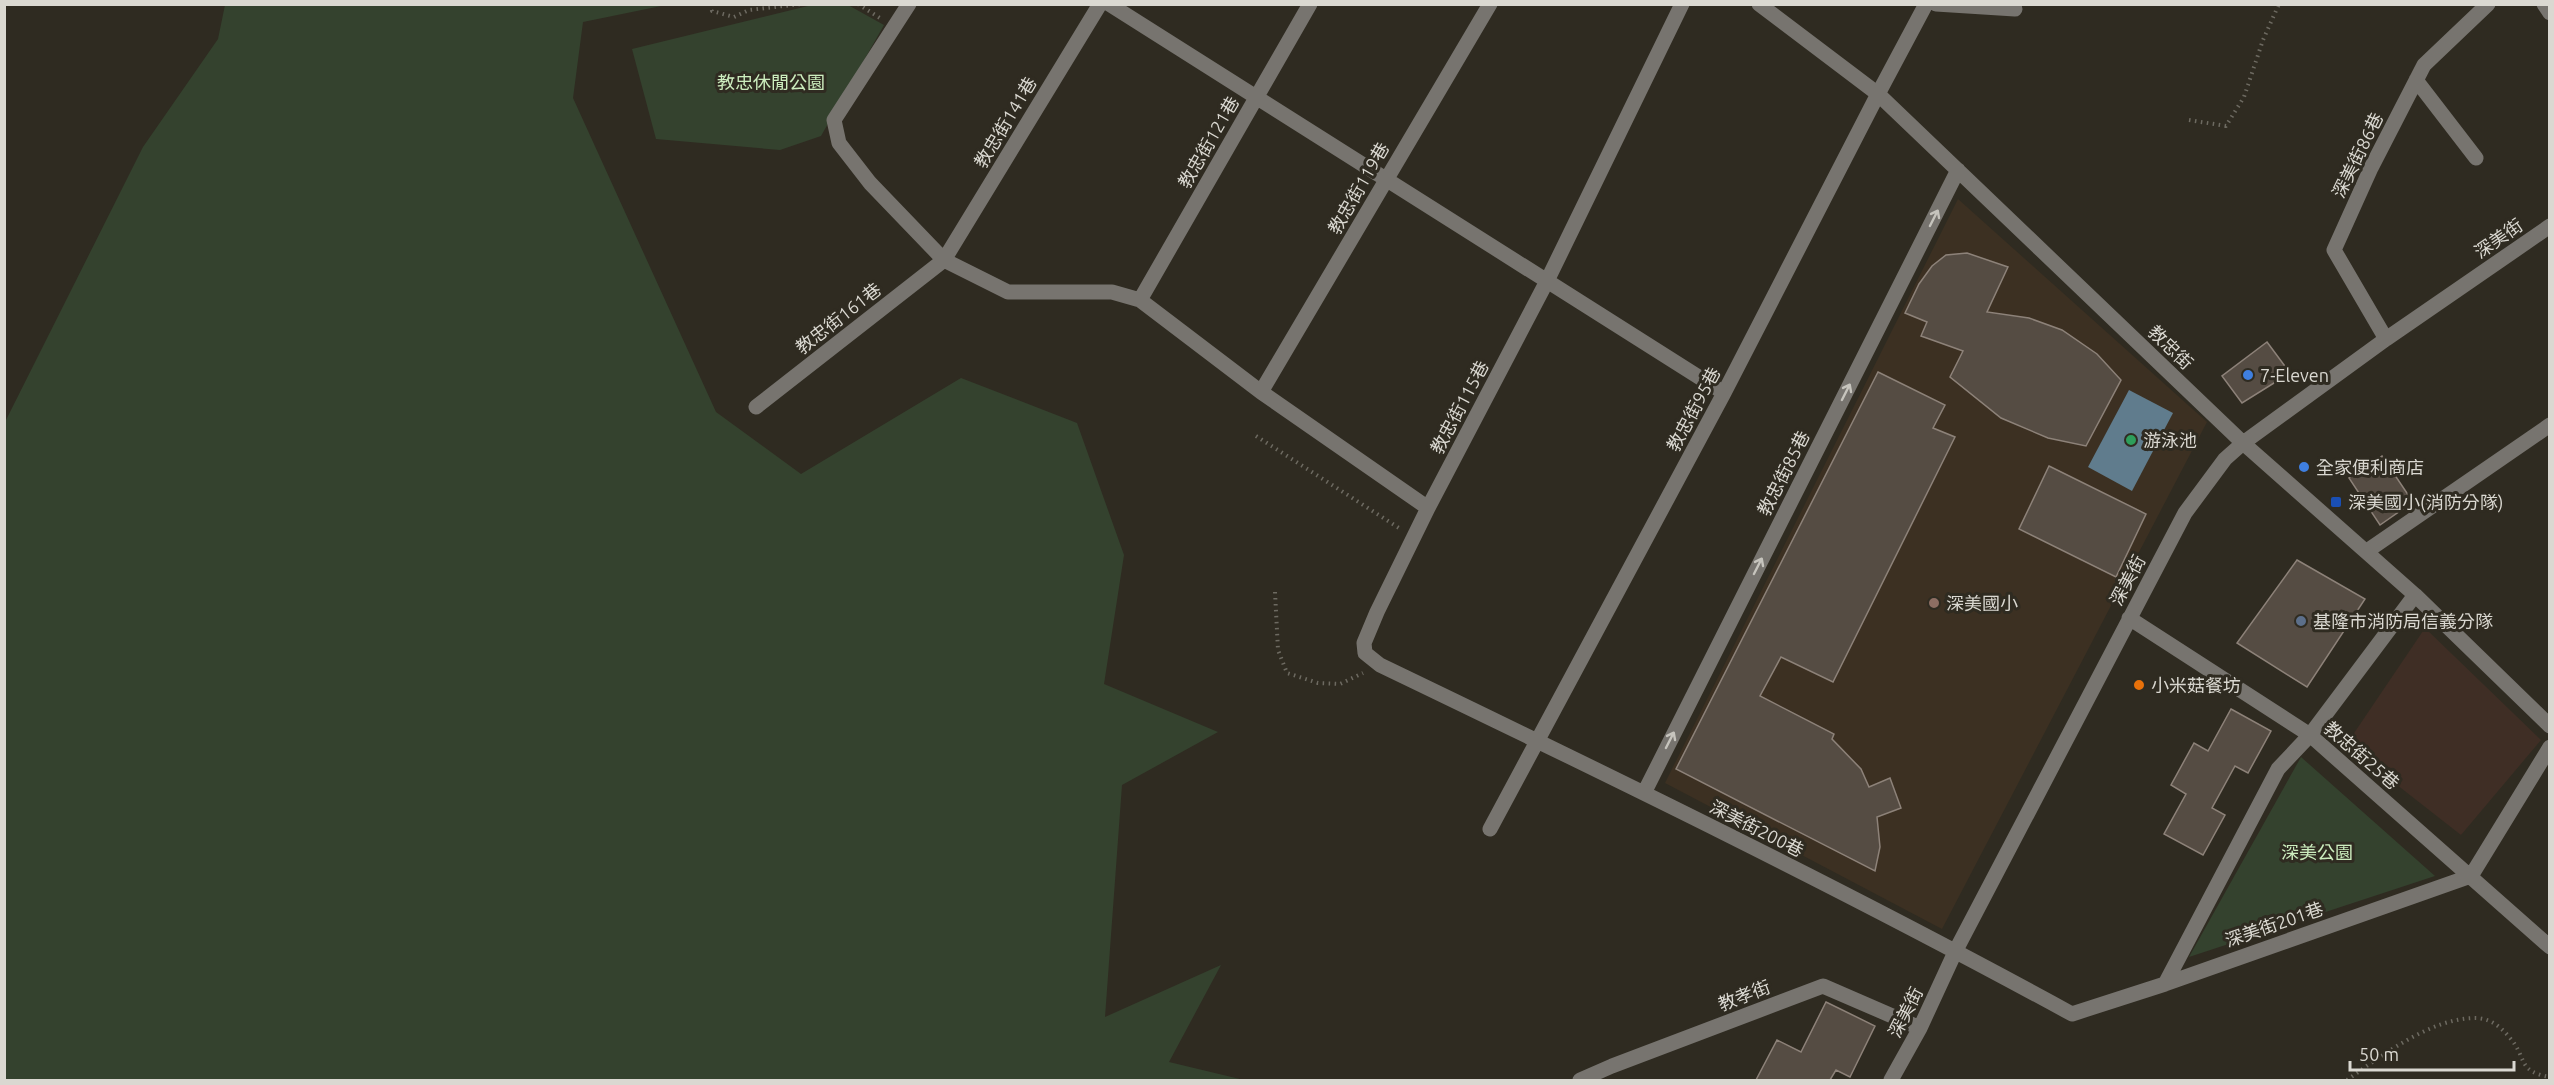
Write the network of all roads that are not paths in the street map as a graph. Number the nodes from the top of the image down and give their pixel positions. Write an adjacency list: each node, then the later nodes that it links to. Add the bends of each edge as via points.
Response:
1 (909, 4): 21 (street, via 834,120 839,143 870,183)
2 (1100, 4): 21 (street, 教忠街141巷)
3 (1108, 4): 16 (street)
4 (1310, 4): 16 (street, 教忠街121巷)
5 (1490, 4): 19 (street, 教忠街119巷)
6 (1682, 4): 22 (street, 教忠街115巷)
7 (1759, 4): 15 (street, 教忠街)
8 (1926, 4): 15 (street, 教忠街95巷)
9 (1936, 4): 12 (street)
10 (2487, 4): 14 (street, 深美街86巷, via 2424,65)
11 (2544, 4): 13 (street)
12 (2015, 9)
13 (2550, 13)
14 (2416, 80): 17 (street); 24 (street, 深美街86巷, via 2334,250)
15 (1878, 94): 18 (street, 教忠街); 26 (street, 教忠街95巷)
16 (1256, 97): 19 (street); 23 (street, 教忠街121巷)
17 (2476, 158)
18 (1958, 170): 29 (street, 教忠街); 38 (street, 教忠街85巷, one-way to 18)
19 (1386, 179): 22 (street); 25 (street, 教忠街119巷)
20 (2550, 226): 24 (street, 深美街)
21 (944, 260): 23 (street, via 1008,292 1112,292); 27 (street, 教忠街161巷)
22 (1547, 281): 26 (street); 30 (street, 教忠街115巷)
23 (1140, 300): 25 (street)
24 (2386, 339): 29 (street, 深美街)
25 (1262, 392): 30 (street)
26 (1724, 393): 36 (street, 教忠街95巷)
27 (756, 407)
28 (2550, 425): 31 (street)
29 (2243, 442): 31 (street, 教忠街); 33 (street, 深美街, via 2184,513)
30 (1428, 508): 36 (street, 教忠街115巷, via 1364,642 1365,654 1380,665)
31 (2367, 551): 32 (street, 教忠街)
32 (2415, 595): 34 (street, 教忠街); 35 (street)
33 (2129, 618): 35 (street, 教忠街25巷); 42 (street, 深美街)
34 (2550, 726)
35 (2310, 735): 40 (street, 教忠街25巷); 43 (street, via 2278,769)
36 (1539, 741): 38 (street, 深美街200巷); 39 (street, 教忠街95巷)
37 (2550, 747): 40 (street)
38 (1644, 793): 42 (street, 深美街200巷)
39 (1490, 829)
40 (2471, 876): 41 (street, 教忠街25巷); 43 (street, 深美街201巷)
41 (2550, 948)
42 (1956, 950): 43 (street, 深美街201巷, via 2072,1014); 44 (street, 深美街)
43 (2165, 984)
44 (1920, 1028): 45 (street, 教孝街, via 1823,986); 46 (street, 深美街)
45 (1580, 1080)
46 (1891, 1080)

